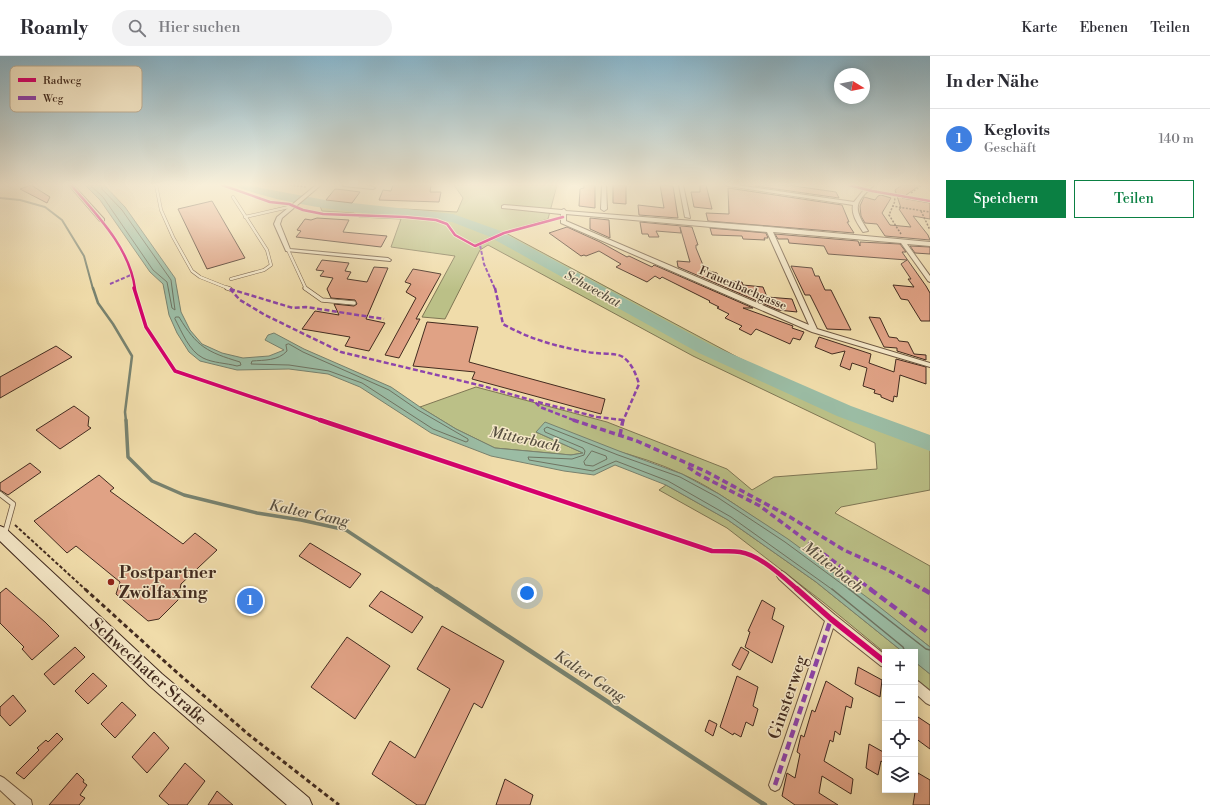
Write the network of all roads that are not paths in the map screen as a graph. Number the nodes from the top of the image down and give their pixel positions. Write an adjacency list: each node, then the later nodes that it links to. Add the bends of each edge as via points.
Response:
1 (165, 220): 15 (lane, via 192,271)
2 (247, 220): 13 (lane, via 267,250 270,264 264,270)
3 (278, 220): 11 (street, via 276,224)
4 (563, 220): 17 (street, Frauenbachgasse)
5 (666, 220): 7 (street)
6 (858, 220): 8 (street)
7 (769, 229): 9 (street); 17 (street)
8 (865, 231)
9 (904, 242): 10 (street); 14 (street)
10 (930, 244)
11 (288, 250): 12 (street); 16 (lane, via 306,290 322,300)
12 (388, 260)
13 (231, 279)
14 (930, 280)
15 (230, 289)
16 (354, 303)
17 (814, 330): 18 (street, Frauenbachgasse)
18 (930, 365)
19 (0, 494): 20 (lane, via 12,504)
20 (4, 529): 29 (main road, Schwechater Straße, via 156,680)
21 (782, 576): 22 (street)
22 (831, 619): 23 (street); 27 (street, Ginsterweg)
23 (882, 660)
24 (918, 689): 25 (street)
25 (930, 699)
26 (0, 782): 28 (street)
27 (775, 785)
28 (26, 805)
29 (302, 805)

